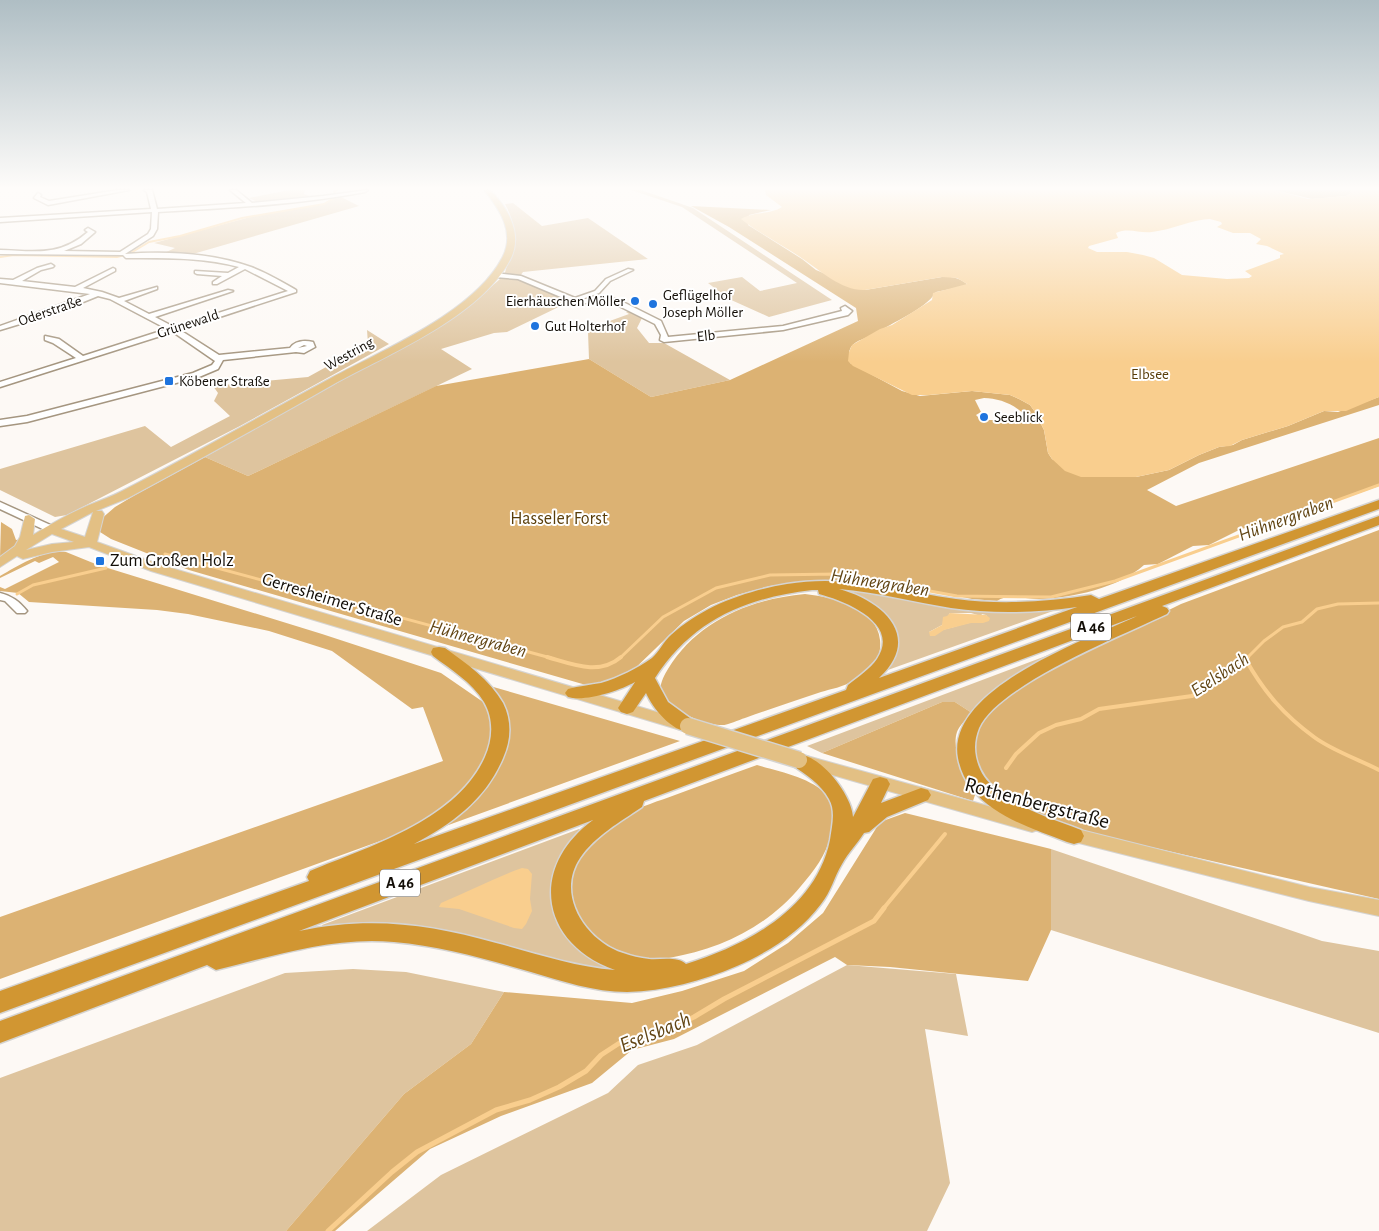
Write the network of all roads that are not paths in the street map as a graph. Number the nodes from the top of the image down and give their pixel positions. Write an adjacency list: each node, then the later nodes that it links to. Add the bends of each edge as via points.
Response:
1 (68, 247): 5 (street)
2 (134, 247): 6 (street)
3 (509, 247): 13 (main road, Westring, via 507,257)
4 (0, 252): 5 (street)
5 (53, 253): 6 (street)
6 (127, 253): 8 (street, via 199,258)
7 (51, 266): 15 (street)
8 (244, 267): 12 (street); 26 (street, Grünewald, via 294,290)
9 (113, 270): 18 (street)
10 (630, 270): 22 (street, via 608,280 597,292)
11 (197, 272): 12 (street)
12 (228, 275): 16 (street)
13 (495, 275): 22 (street, Elb, via 519,277); 33 (main road, Westring, via 472,298 425,330)
14 (0, 281): 15 (street)
15 (15, 282): 18 (street)
16 (216, 283)
17 (156, 288): 21 (street)
18 (76, 289): 20 (street)
19 (230, 291): 24 (street)
20 (100, 293): 21 (street); 25 (street, Oderstraße)
21 (119, 300): 24 (street)
22 (575, 301): 23 (street, Elb, via 614,301 626,306 658,323 664,340 782,328 847,312)
23 (845, 308)
24 (149, 316): 26 (street)
25 (0, 328)
26 (174, 329): 29 (street, Grünewald); 30 (street)
27 (48, 338): 29 (street)
28 (296, 350): 30 (street)
29 (83, 358): 31 (street, Grünewald)
30 (218, 358): 32 (street, via 218,364 205,372 27,419)
31 (0, 385)
32 (0, 423)
33 (124, 495): 36 (main road, Westring); 39 (main road, Westring, via 104,502)
34 (1379, 504): 45 (highway, A 46)
35 (0, 506): 37 (street, Gerresheimer Straße)
36 (98, 514): 39 (main road, Westring); 40 (main road)
37 (29, 519): 39 (street, Gerresheimer Straße); 41 (main road)
38 (1379, 520): 43 (highway, A 46)
39 (58, 532): 40 (main road, Gerresheimer Straße); 41 (main road)
40 (90, 544): 41 (main road); 48 (main road, Gerresheimer Straße, via 156,568)
41 (22, 551): 42 (main road)
42 (0, 564)
43 (1246, 571): 57 (highway, A 46); 60 (highway, via 1242,580 1156,614 1038,669 1008,687 969,728 963,749 971,772 982,788 999,803)
44 (783, 589): 45 (highway, via 811,585 857,586 966,605 1022,608 1073,603); 49 (highway, via 751,597 710,616 677,638); 52 (highway, via 844,596 870,609 884,624 890,643 888,655 880,667)
45 (1137, 591): 52 (highway, A 46)
46 (0, 596): 47 (street, via 9,599)
47 (22, 611)
48 (439, 652): 51 (main road, Gerresheimer Straße); 63 (highway, via 480,684 498,715 501,728 495,758 477,788 448,814 427,827)
49 (662, 658): 50 (highway); 51 (highway, via 620,684)
50 (648, 679): 53 (highway); 54 (highway, via 661,706)
51 (574, 693): 53 (main road, Gerresheimer Straße)
52 (845, 696): 63 (highway, A 46)
53 (627, 708): 54 (main road, Gerresheimer Straße)
54 (688, 726): 55 (main road, Rothenbergstraße, bridge)
55 (799, 760): 56 (main road, Rothenbergstraße); 61 (highway, via 829,784 839,799 843,820)
56 (880, 784): 58 (main road, Rothenbergstraße); 59 (highway)
57 (653, 789): 64 (highway, via 578,846 567,862 561,883 562,903 578,935 591,948 613,959 640,968); 65 (highway, A 46)
58 (921, 795): 59 (highway, via 880,812); 60 (main road, Rothenbergstraße)
59 (853, 834): 61 (highway)
60 (1074, 836): 62 (main road, Rothenbergstraße, via 1291,890)
61 (838, 853): 64 (highway, via 813,899 787,925 756,946)
62 (1379, 908)
63 (192, 932): 66 (highway, A 46)
64 (704, 968): 65 (highway, via 652,980 625,982 557,970 474,945 391,932 302,940)
65 (148, 976): 67 (highway, A 46)
66 (0, 1002)
67 (0, 1032)

